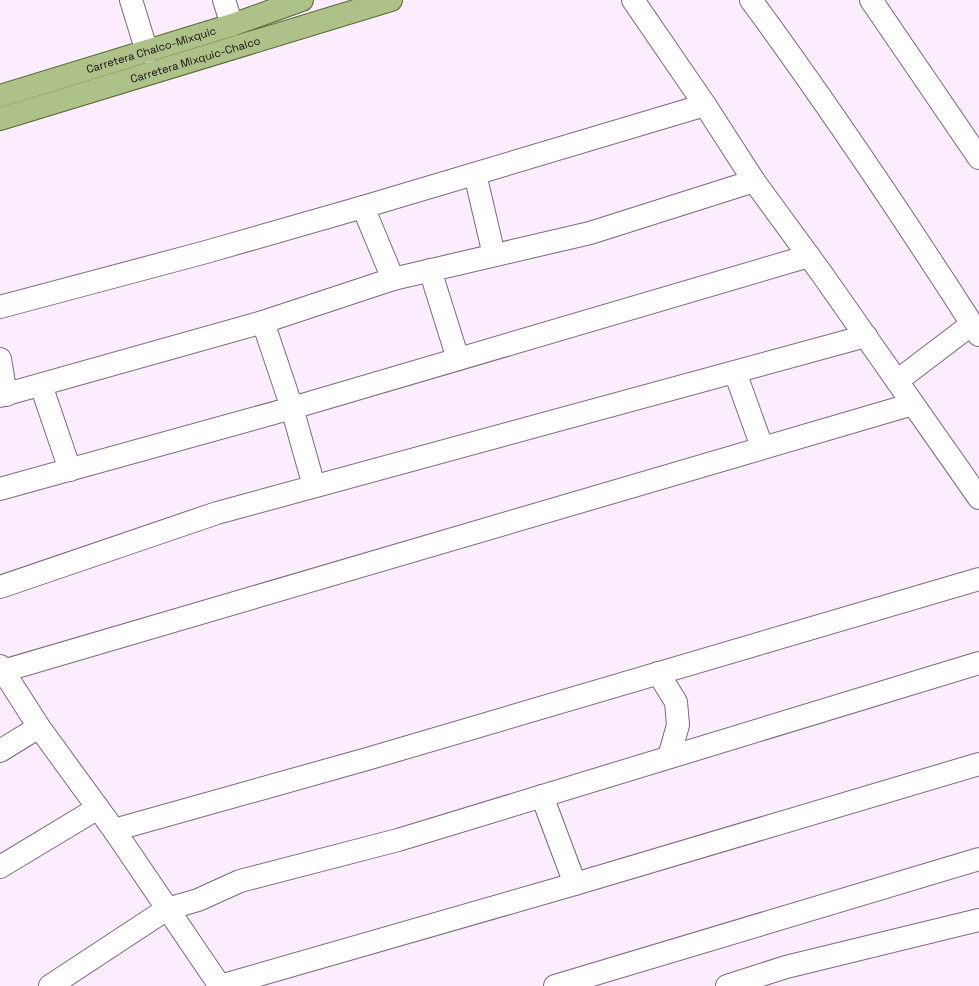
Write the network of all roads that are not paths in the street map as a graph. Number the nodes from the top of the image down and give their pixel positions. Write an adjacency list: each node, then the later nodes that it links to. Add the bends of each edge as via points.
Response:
1 (130, 0): 10 (street)
2 (224, 0): 8 (street)
3 (391, 0): 9 (main road, Carretera Mixquic-Chalco)
4 (633, 0): 12 (street)
5 (751, 0): 24 (street, via 902,217)
6 (871, 0): 14 (street)
7 (290, 2): 8 (main road, Carretera Chalco-Mixquic); 9 (street)
8 (232, 25): 10 (main road, Carretera Chalco-Mixquic)
9 (294, 30): 13 (main road, Carretera Mixquic-Chalco)
10 (147, 52): 11 (main road, Carretera Chalco-Mixquic)
11 (0, 96)
12 (705, 105): 15 (street); 16 (street)
13 (0, 119)
14 (979, 158)
15 (475, 174): 17 (street); 18 (street)
16 (754, 181): 18 (street, via 590,233); 19 (street)
17 (363, 207): 21 (street); 22 (street)
18 (494, 255): 20 (street)
19 (809, 256): 25 (street); 27 (street)
20 (430, 270): 21 (street); 27 (street)
21 (393, 279): 23 (street)
22 (0, 307)
23 (263, 322): 30 (street); 33 (street)
24 (975, 329): 29 (street)
25 (866, 336): 28 (street); 29 (street)
26 (0, 359): 31 (street)
27 (458, 360): 33 (street)
28 (735, 372): 34 (street); 36 (street)
29 (897, 381): 32 (street)
30 (41, 385): 31 (street); 35 (street)
31 (3, 396)
32 (913, 404): 34 (street); 38 (street)
33 (292, 408): 35 (street); 36 (street)
34 (762, 447): 42 (street)
35 (70, 470): 37 (street)
36 (314, 486): 40 (street, via 217,513)
37 (0, 490)
38 (979, 498)
39 (979, 579): 43 (street)
40 (0, 587)
41 (979, 663): 46 (street)
42 (2, 668): 44 (street)
43 (658, 673): 46 (street, via 676,702 678,725); 50 (street)
44 (39, 727): 45 (street); 49 (street)
45 (0, 751)
46 (670, 757): 48 (street)
47 (979, 764): 53 (street)
48 (542, 796): 53 (street); 54 (street, via 398,840 240,881 198,900)
49 (98, 808): 50 (street); 52 (street)
50 (114, 830): 54 (street)
51 (979, 859): 58 (street)
52 (0, 867)
53 (575, 884): 57 (street)
54 (167, 909): 56 (street); 57 (street)
55 (979, 920): 59 (street, via 786,967)
56 (50, 986)
57 (220, 986)
58 (554, 986)
59 (727, 986)

